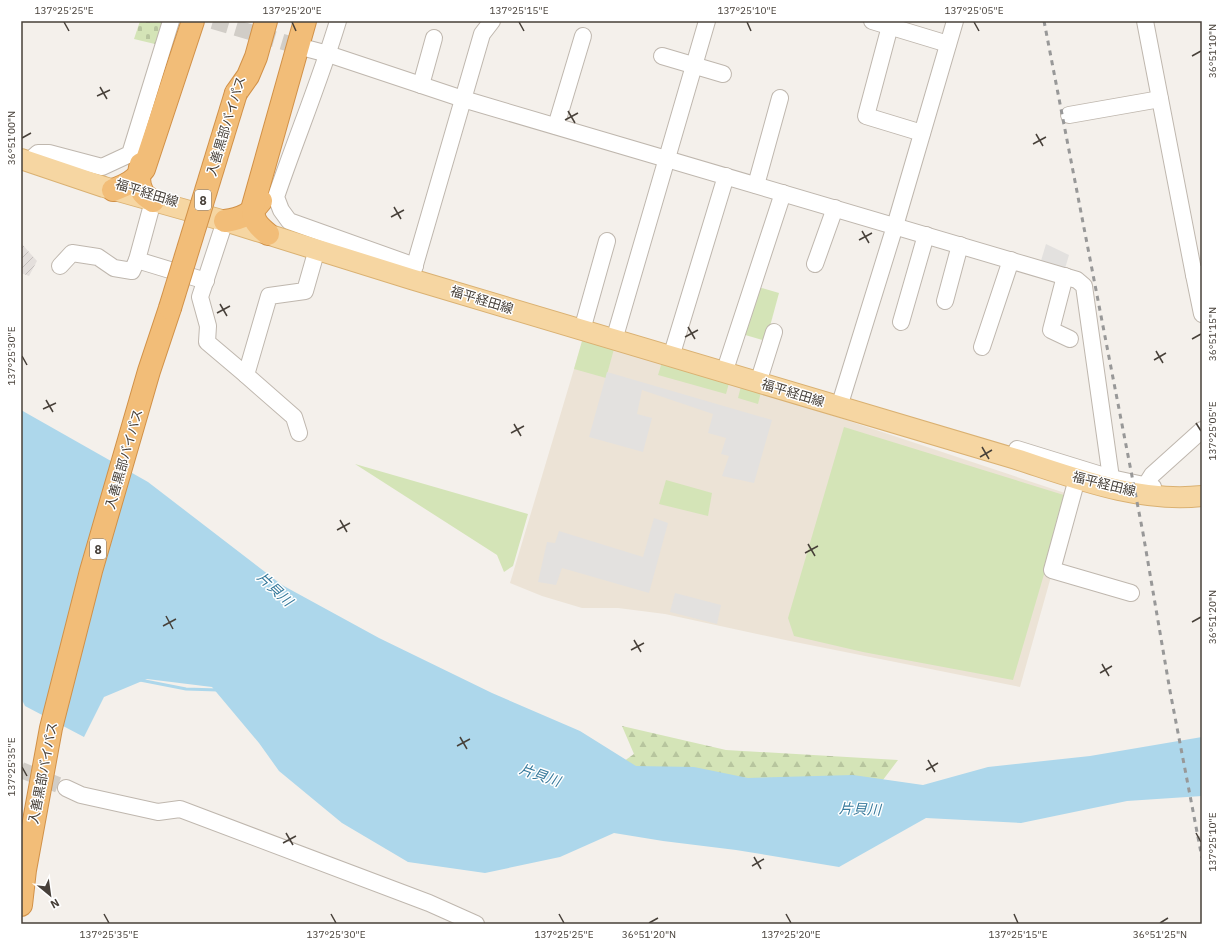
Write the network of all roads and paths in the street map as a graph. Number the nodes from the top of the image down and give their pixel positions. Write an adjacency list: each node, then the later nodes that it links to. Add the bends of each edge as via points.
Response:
1 (171, 21): 34 (street, via 130,154 102,166 49,153 38,153)
2 (187, 21): 36 (highway)
3 (193, 21): 36 (highway)
4 (251, 21): 26 (highway, via 238,68)
5 (258, 21): 26 (highway, 入善黒部バイパス / 8)
6 (266, 21): 26 (highway, via 256,57 248,76)
7 (305, 21): 40 (highway)
8 (310, 21): 40 (highway)
9 (492, 21): 28 (street, via 482,34)
10 (707, 21): 23 (street)
11 (872, 21): 15 (street)
12 (955, 21): 19 (street)
13 (1145, 21): 29 (street)
14 (339, 24): 21 (street)
15 (890, 26): 16 (street); 32 (street, via 866,116)
16 (920, 28): 19 (street)
17 (583, 36): 31 (street)
18 (434, 38): 25 (street)
19 (948, 44): 32 (street)
20 (309, 49): 21 (street)
21 (328, 54): 25 (street); 51 (street, via 276,198 289,221)
22 (662, 56): 23 (street)
23 (694, 66): 24 (street); 33 (street)
24 (723, 74)
25 (421, 85): 28 (street)
26 (236, 93): 78 (highway, 入善黒部バイパス / 8, bridge, via 91,571 51,728)
27 (780, 98): 37 (street)
28 (463, 99): 31 (street); 51 (street)
29 (1160, 99): 30 (street); 52 (street)
30 (1069, 115)
31 (556, 126): 33 (street)
32 (922, 133): 41 (street)
33 (667, 158): 35 (street); 61 (street)
34 (30, 163): 36 (main road, 福平経田線)
35 (726, 176): 37 (street); 63 (street)
36 (136, 184): 40 (main road, 福平経田線); 46 (street)
37 (756, 185): 38 (street)
38 (783, 193): 39 (street); 64 (street)
39 (835, 208): 41 (street); 48 (street)
40 (251, 217): 45 (main road, 福平経田線); 50 (main road, 福平経田線); 54 (street)
41 (895, 226): 42 (street); 67 (street)
42 (926, 235): 44 (street); 57 (street)
43 (607, 241): 58 (street)
44 (960, 245): 47 (street); 55 (street)
45 (317, 249): 50 (main road, 福平経田線); 65 (street, via 305,291 269,296)
46 (137, 260): 49 (street, via 132,271 114,268 98,257 72,253); 54 (street)
47 (1011, 260): 53 (street); 62 (street)
48 (815, 264)
49 (60, 266)
50 (387, 271): 51 (main road, 福平経田線)
51 (413, 272): 58 (main road, 福平経田線)
52 (1198, 275): 56 (street)
53 (1065, 276): 60 (street, via 1051,330); 70 (street, via 1077,280 1084,286)
54 (206, 281): 65 (street, via 200,297 208,326 207,342)
55 (945, 302)
56 (1202, 314)
57 (901, 322)
58 (582, 330): 61 (main road, 福平経田線)
59 (774, 332): 66 (street)
60 (1070, 338)
61 (614, 340): 63 (main road, 福平経田線)
62 (982, 347)
63 (671, 357): 64 (main road, 福平経田線)
64 (724, 373): 66 (main road, 福平経田線)
65 (246, 375): 69 (street, via 294,417)
66 (758, 383): 67 (main road, 福平経田線)
67 (840, 406): 70 (street); 71 (street); 74 (main road, 福平経田線, via 1096,484 1146,495 1186,498)
68 (1202, 430): 72 (street, via 1152,476)
69 (299, 433)
70 (1112, 478): 72 (street)
71 (1074, 486): 75 (street); 76 (street, via 1052,570)
72 (1146, 486): 73 (street)
73 (1202, 489)
74 (1202, 496)
75 (1117, 499)
76 (1131, 593)
77 (66, 788): 79 (street, via 82,795 158,812 180,809 429,903)
78 (21, 905)
79 (476, 924)

